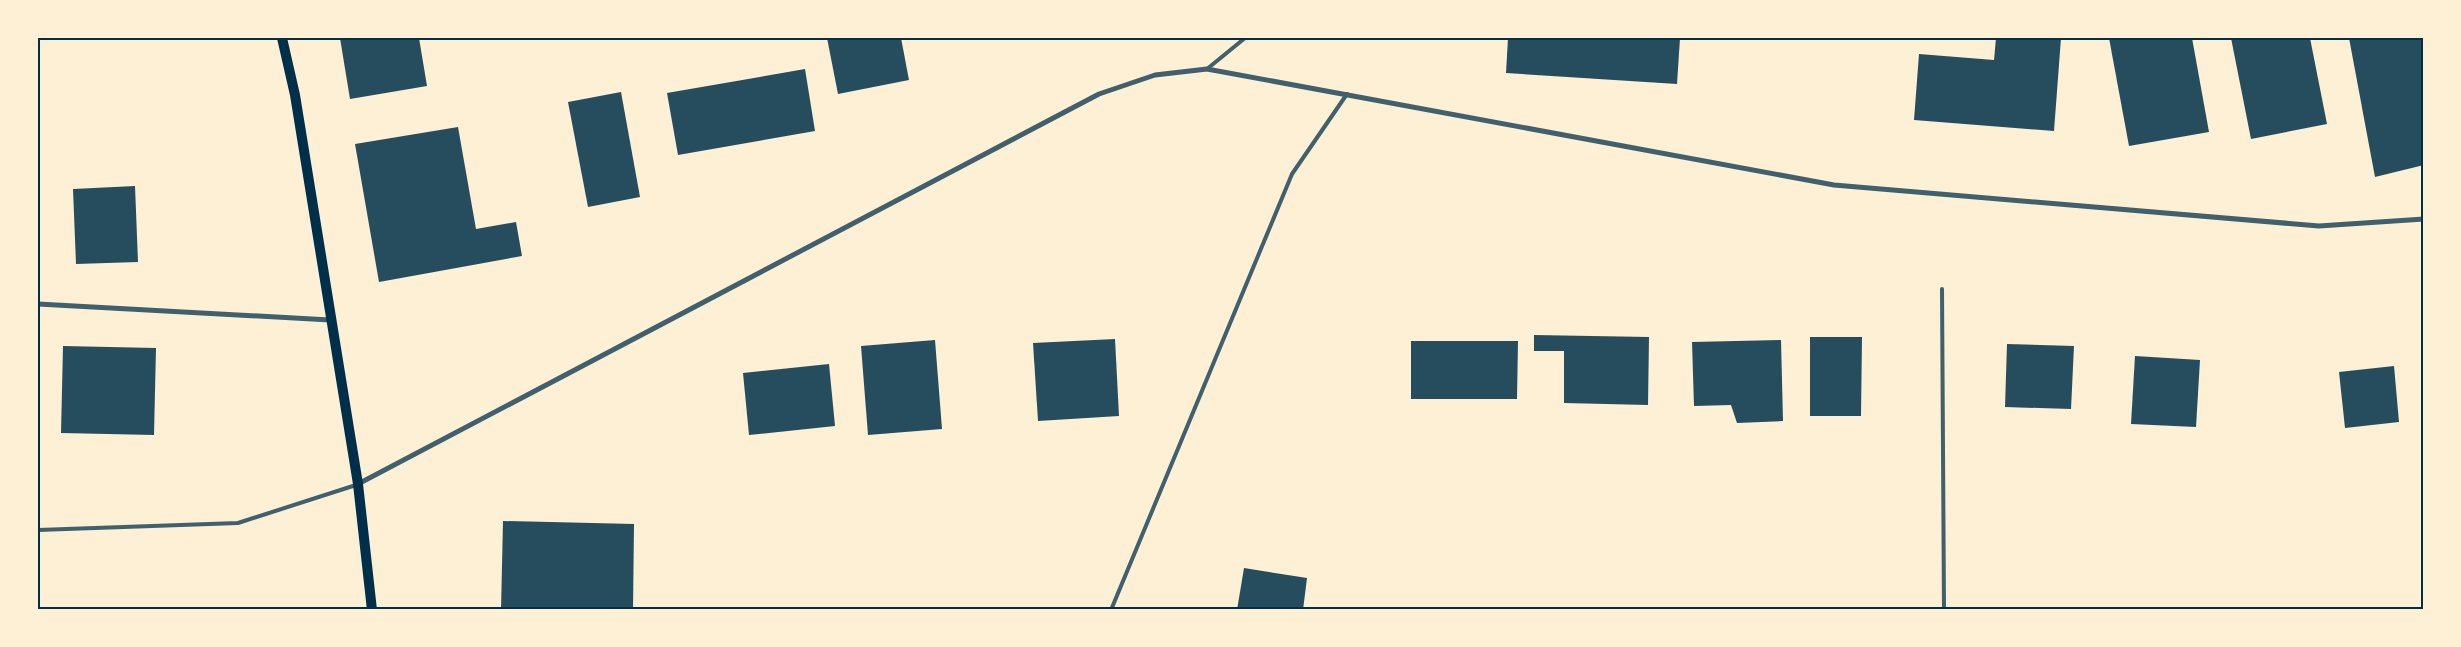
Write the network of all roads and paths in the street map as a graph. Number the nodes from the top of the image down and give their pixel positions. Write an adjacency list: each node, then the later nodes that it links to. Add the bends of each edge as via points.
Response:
1 (282, 38): 8 (main road, via 295,95)
2 (1245, 38): 3 (lane)
3 (1208, 69): 4 (street); 9 (street, via 1154,75 1100,94)
4 (1347, 94): 5 (street, via 1834,185 2318,226); 12 (lane, via 1292,174)
5 (2424, 219)
6 (1942, 288): 13 (lane)
7 (38, 304): 8 (street)
8 (330, 320): 9 (main road)
9 (358, 484): 10 (lane, via 238,523); 11 (main road)
10 (38, 530)
11 (372, 610)
12 (1111, 610)
13 (1944, 610)

